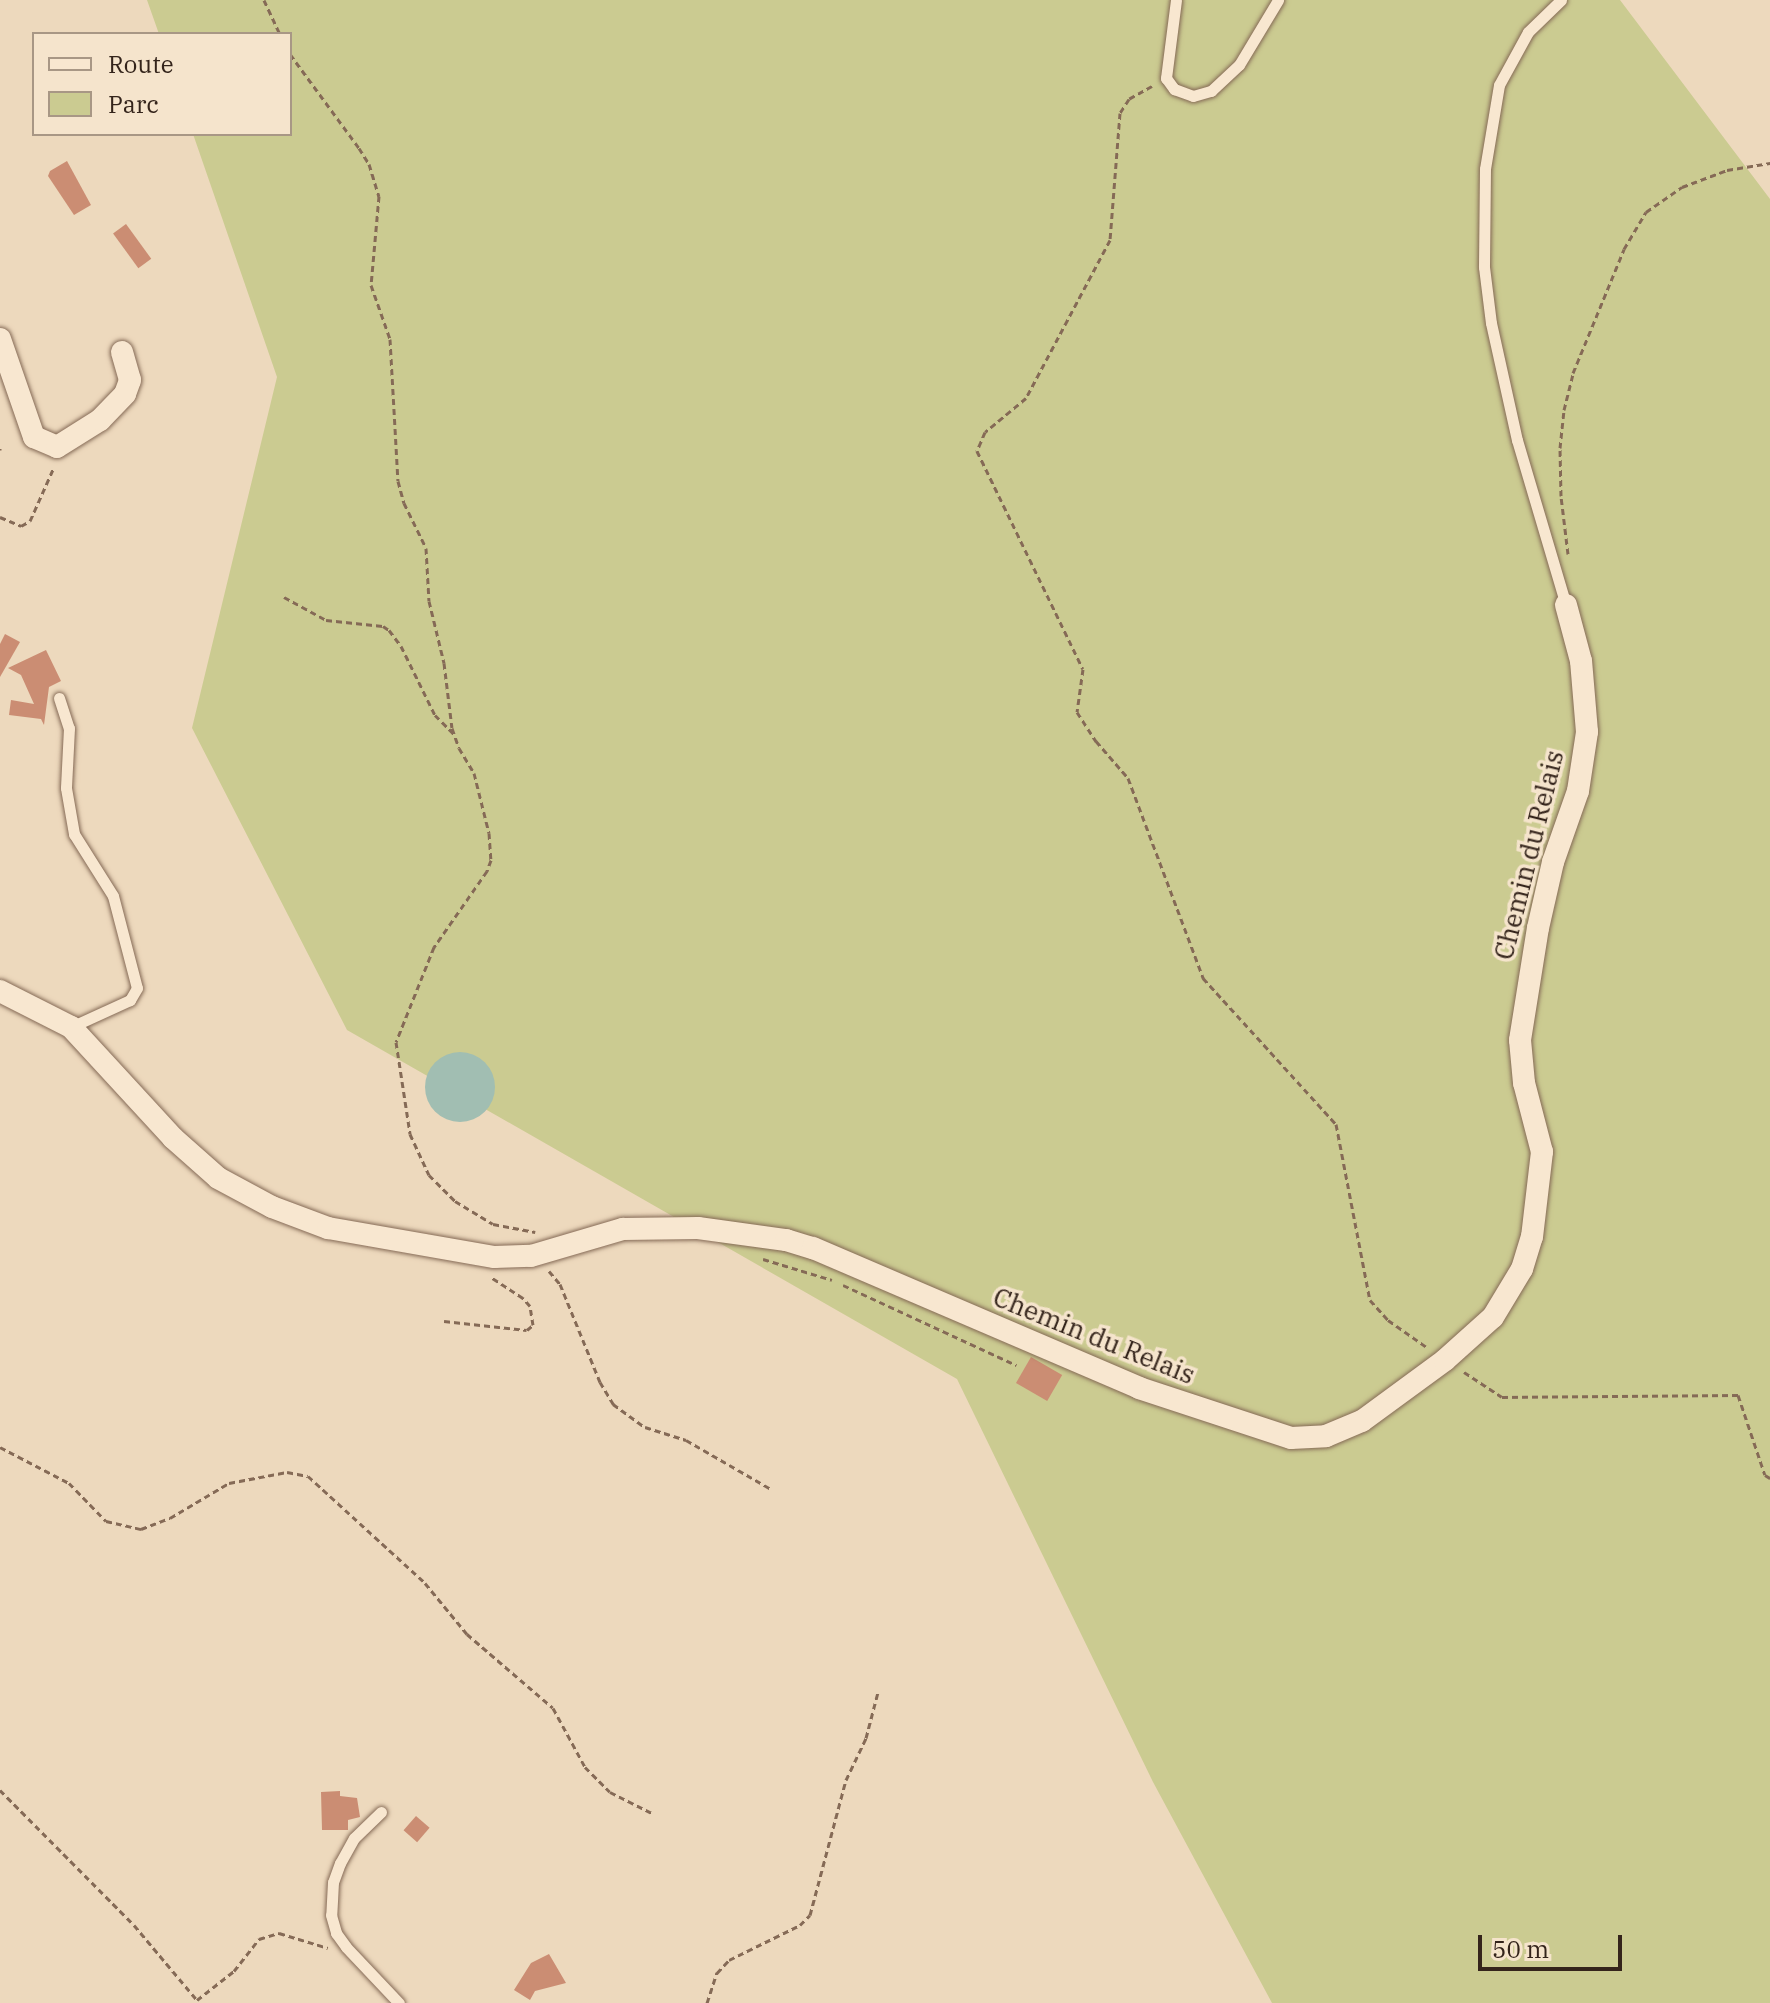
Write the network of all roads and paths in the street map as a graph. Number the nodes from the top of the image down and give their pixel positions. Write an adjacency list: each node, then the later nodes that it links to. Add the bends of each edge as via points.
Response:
1 (264, 0): 5 (path)
2 (1176, 0): 7 (lane)
3 (1278, 0): 7 (lane, via 1239,65 1211,91 1188,95)
4 (1561, 0): 15 (lane, via 1528,32 1499,85 1485,169 1484,267 1517,440)
5 (279, 32)
6 (292, 57): 17 (path, via 364,156 379,196 371,285 390,339 398,481 426,548 429,601)
7 (1166, 78): 25 (path, via 1129,99 1120,113 1110,240 1026,398 985,432 977,451 1083,669 1077,712 1128,778 1203,978 1336,1124 1370,1300 1388,1320)
8 (1770, 163): 13 (path, via 1727,170 1682,187 1646,212 1624,249 1573,373 1564,410 1561,496)
9 (0, 339): 11 (street, via 34,437)
10 (122, 352): 11 (street, via 130,380 125,394 100,420)
11 (57, 447): 12 (path, via 30,521 21,526)
12 (0, 517)
13 (1570, 566)
14 (284, 597): 17 (path, via 326,620 389,630 435,715)
15 (1566, 605): 25 (street, Chemin du Relais, via 1583,676 1587,732 1578,791 1553,862 1538,928 1520,1040 1524,1083 1542,1152 1539,1208 1522,1269 1507,1297 1493,1317)
16 (59, 698): 19 (lane, via 69,728 66,788 74,834 113,896 137,988 130,1000)
17 (454, 734): 20 (path, via 483,802 491,860 434,947 401,1026 396,1061 406,1115 416,1153 440,1188 493,1224 549,1235)
18 (0, 991): 19 (street, Chemin du Relais)
19 (71, 1027): 21 (street, Chemin du Relais, via 196,1160 260,1201 328,1228 370,1237 477,1256)
20 (555, 1250): 21 (street, Chemin du Relais); 25 (street, Chemin du Relais, via 623,1229 698,1228 786,1240 1139,1388 1291,1438 1326,1436 1353,1426)
21 (531, 1256): 29 (path, via 560,1284 613,1404 627,1417 700,1447)
22 (760, 1258): 26 (path, via 833,1281)
23 (490, 1277): 24 (path, via 523,1298 533,1325 527,1330)
24 (444, 1321)
25 (1445, 1360): 28 (path, via 1502,1397 1738,1395)
26 (1016, 1365)
27 (0, 1447): 33 (path, via 69,1483 106,1521 141,1529 229,1483 287,1472 308,1476 425,1583 467,1634 553,1708 585,1767 610,1792)
28 (1770, 1478)
29 (771, 1489)
30 (878, 1692): 36 (path, via 866,1738 846,1780 810,1915 729,1960 717,1973)
31 (0, 1790): 34 (path, via 134,1925 197,2000 234,1971 259,1939 279,1933)
32 (381, 1812): 34 (lane, via 354,1838 333,1882 336,1933)
33 (652, 1813)
34 (362, 1962): 35 (lane)
35 (399, 2003)
36 (707, 2003)

